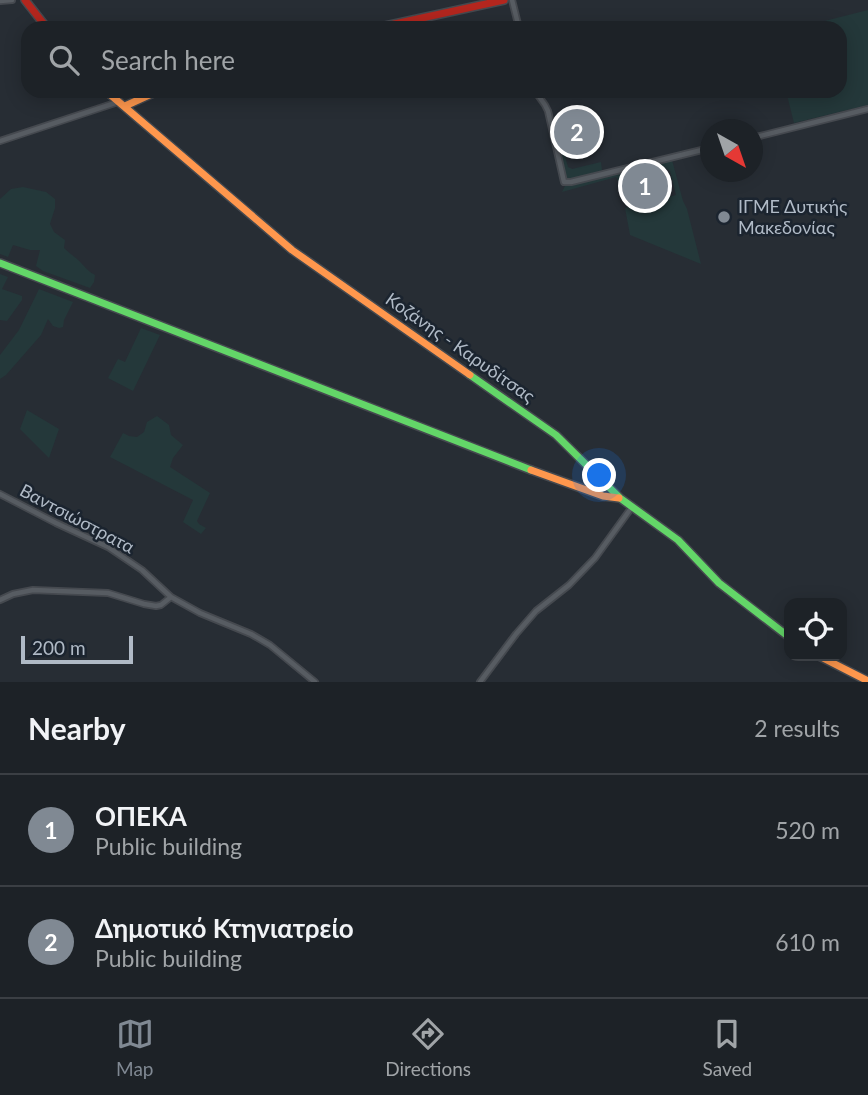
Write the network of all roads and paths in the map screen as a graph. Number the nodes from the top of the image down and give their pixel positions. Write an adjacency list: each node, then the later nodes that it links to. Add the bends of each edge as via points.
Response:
1 (12, 0): 5 (street)
2 (25, 0): 6 (street)
3 (504, 0): 7 (street)
4 (512, 0): 8 (street)
5 (0, 1)
6 (42, 21)
7 (408, 21)
8 (518, 21)
9 (115, 98): 13 (street, Κοζάνης - Καρυδίτσας)
10 (143, 98): 13 (street)
11 (540, 98): 17 (street, via 548,111 564,181)
12 (115, 103): 16 (street)
13 (125, 106): 19 (street, Κοζάνης - Καρυδίτσας, via 286,246 546,427 570,447)
14 (868, 109): 15 (street)
15 (763, 135)
16 (0, 141)
17 (700, 150)
18 (0, 262): 19 (street, via 515,464 597,493)
19 (609, 493): 21 (street)
20 (0, 494): 22 (street, Βαντσιώστρατα, via 108,547)
21 (632, 507): 24 (street, via 678,540 719,583); 28 (street, via 595,558 536,611)
22 (171, 597): 23 (street, via 156,606 108,593 33,590); 27 (street, Βαντσιώστρατα, via 270,645)
23 (0, 600)
24 (784, 633)
25 (829, 661): 26 (street)
26 (868, 681)
27 (316, 682)
28 (480, 682)

